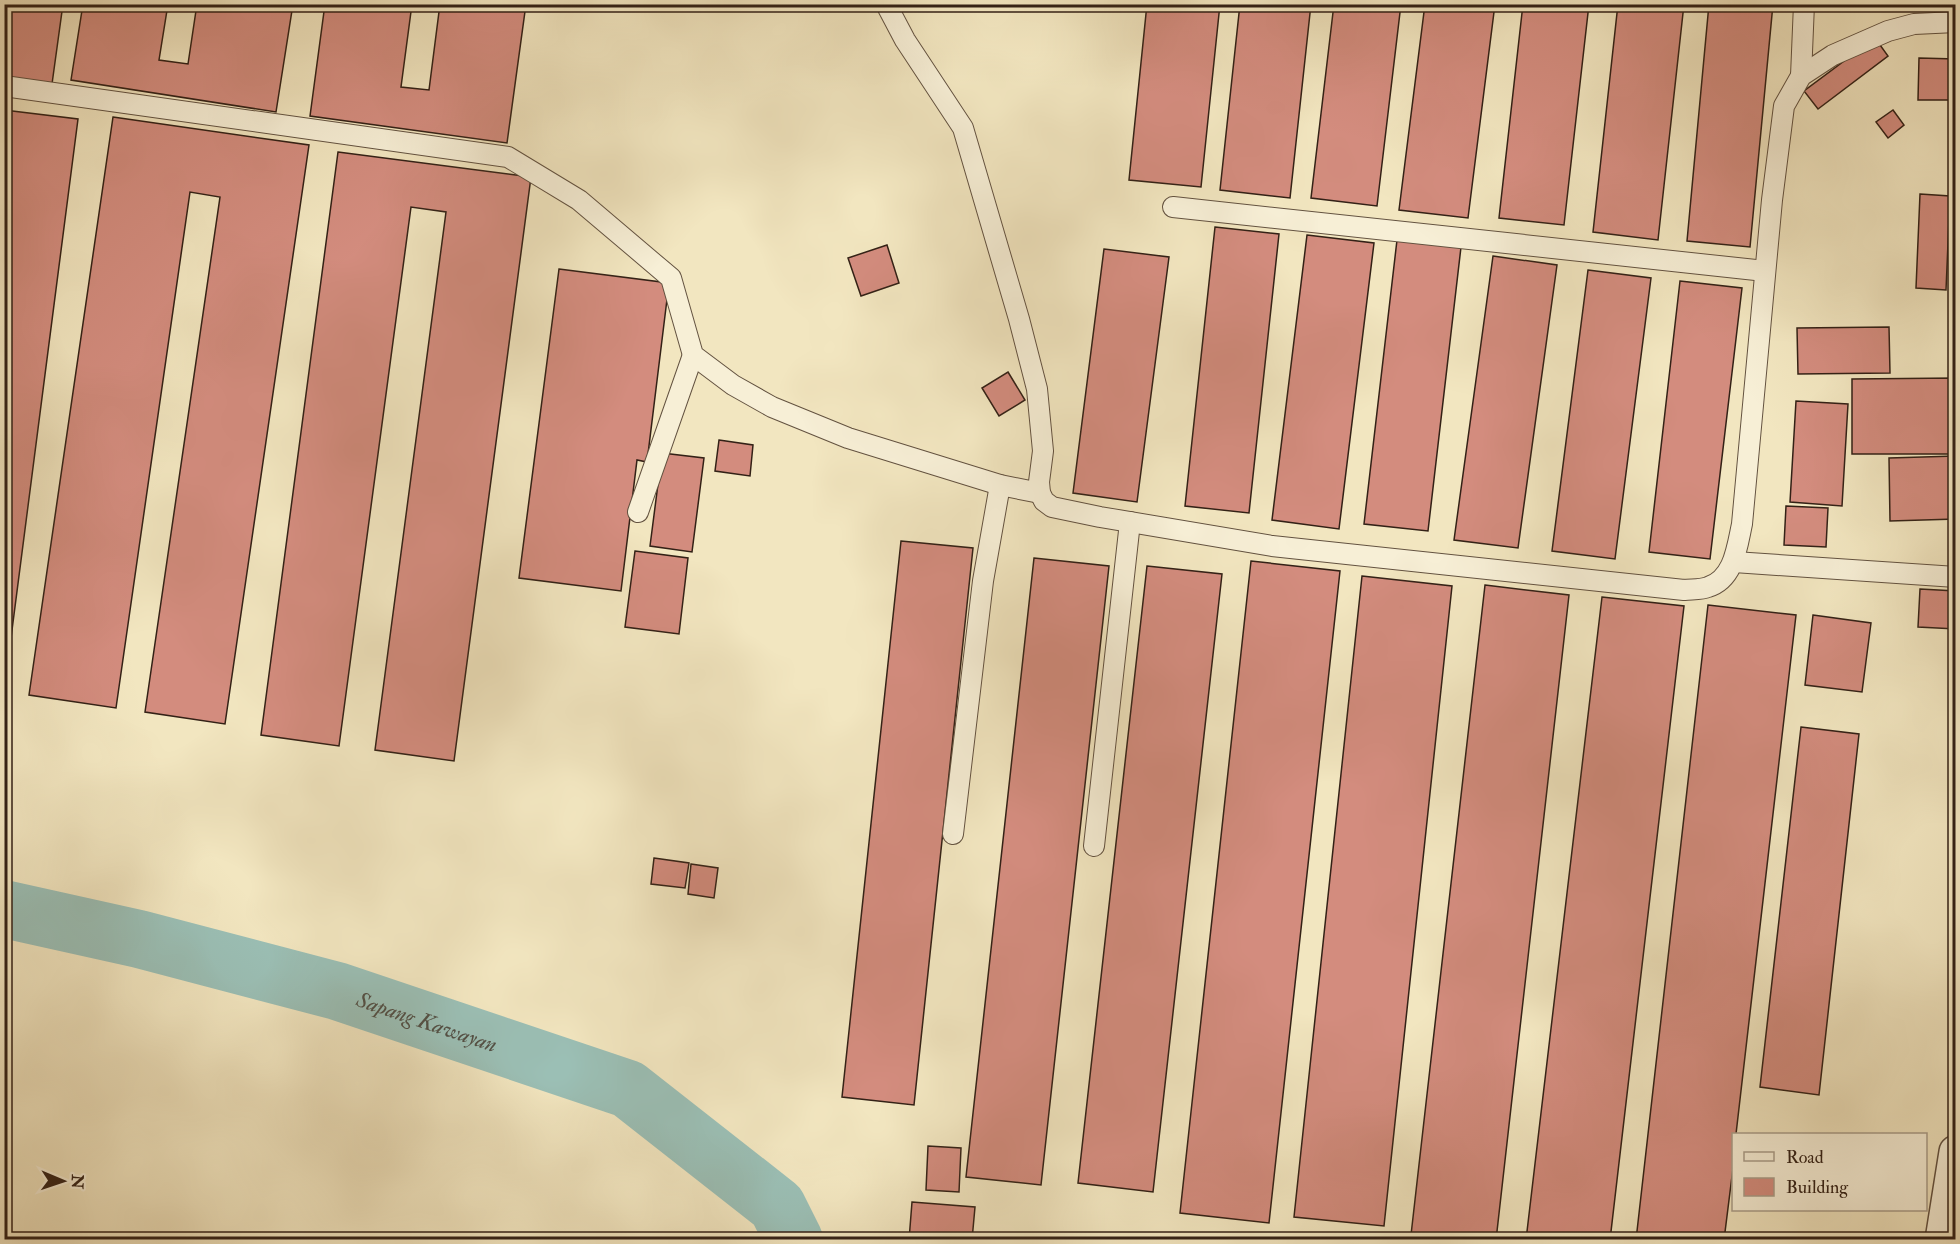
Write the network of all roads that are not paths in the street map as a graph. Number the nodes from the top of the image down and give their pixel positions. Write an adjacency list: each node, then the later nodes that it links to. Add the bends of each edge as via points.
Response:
1 (886, 4): 10 (lane, via 963,128 1037,389 1042,451)
2 (1804, 4): 4 (lane)
3 (1956, 22): 4 (lane, via 1914,24 1888,31 1833,55)
4 (1801, 76): 7 (lane, via 1784,106)
5 (4, 86): 8 (lane, via 508,158 579,200 671,278)
6 (1173, 207): 7 (lane)
7 (1765, 271): 13 (lane, via 1742,524)
8 (693, 355): 9 (lane, via 733,386 772,406 848,438); 11 (lane)
9 (1000, 485): 10 (lane); 15 (lane, via 983,581)
10 (1040, 493): 12 (lane, via 1052,507)
11 (639, 512)
12 (1130, 522): 13 (lane, via 1272,546 1684,590 1708,587 1722,579); 16 (lane)
13 (1734, 562): 14 (lane)
14 (1956, 577)
15 (953, 834)
16 (1094, 846)
17 (1956, 1152): 18 (street)
18 (1942, 1239)

